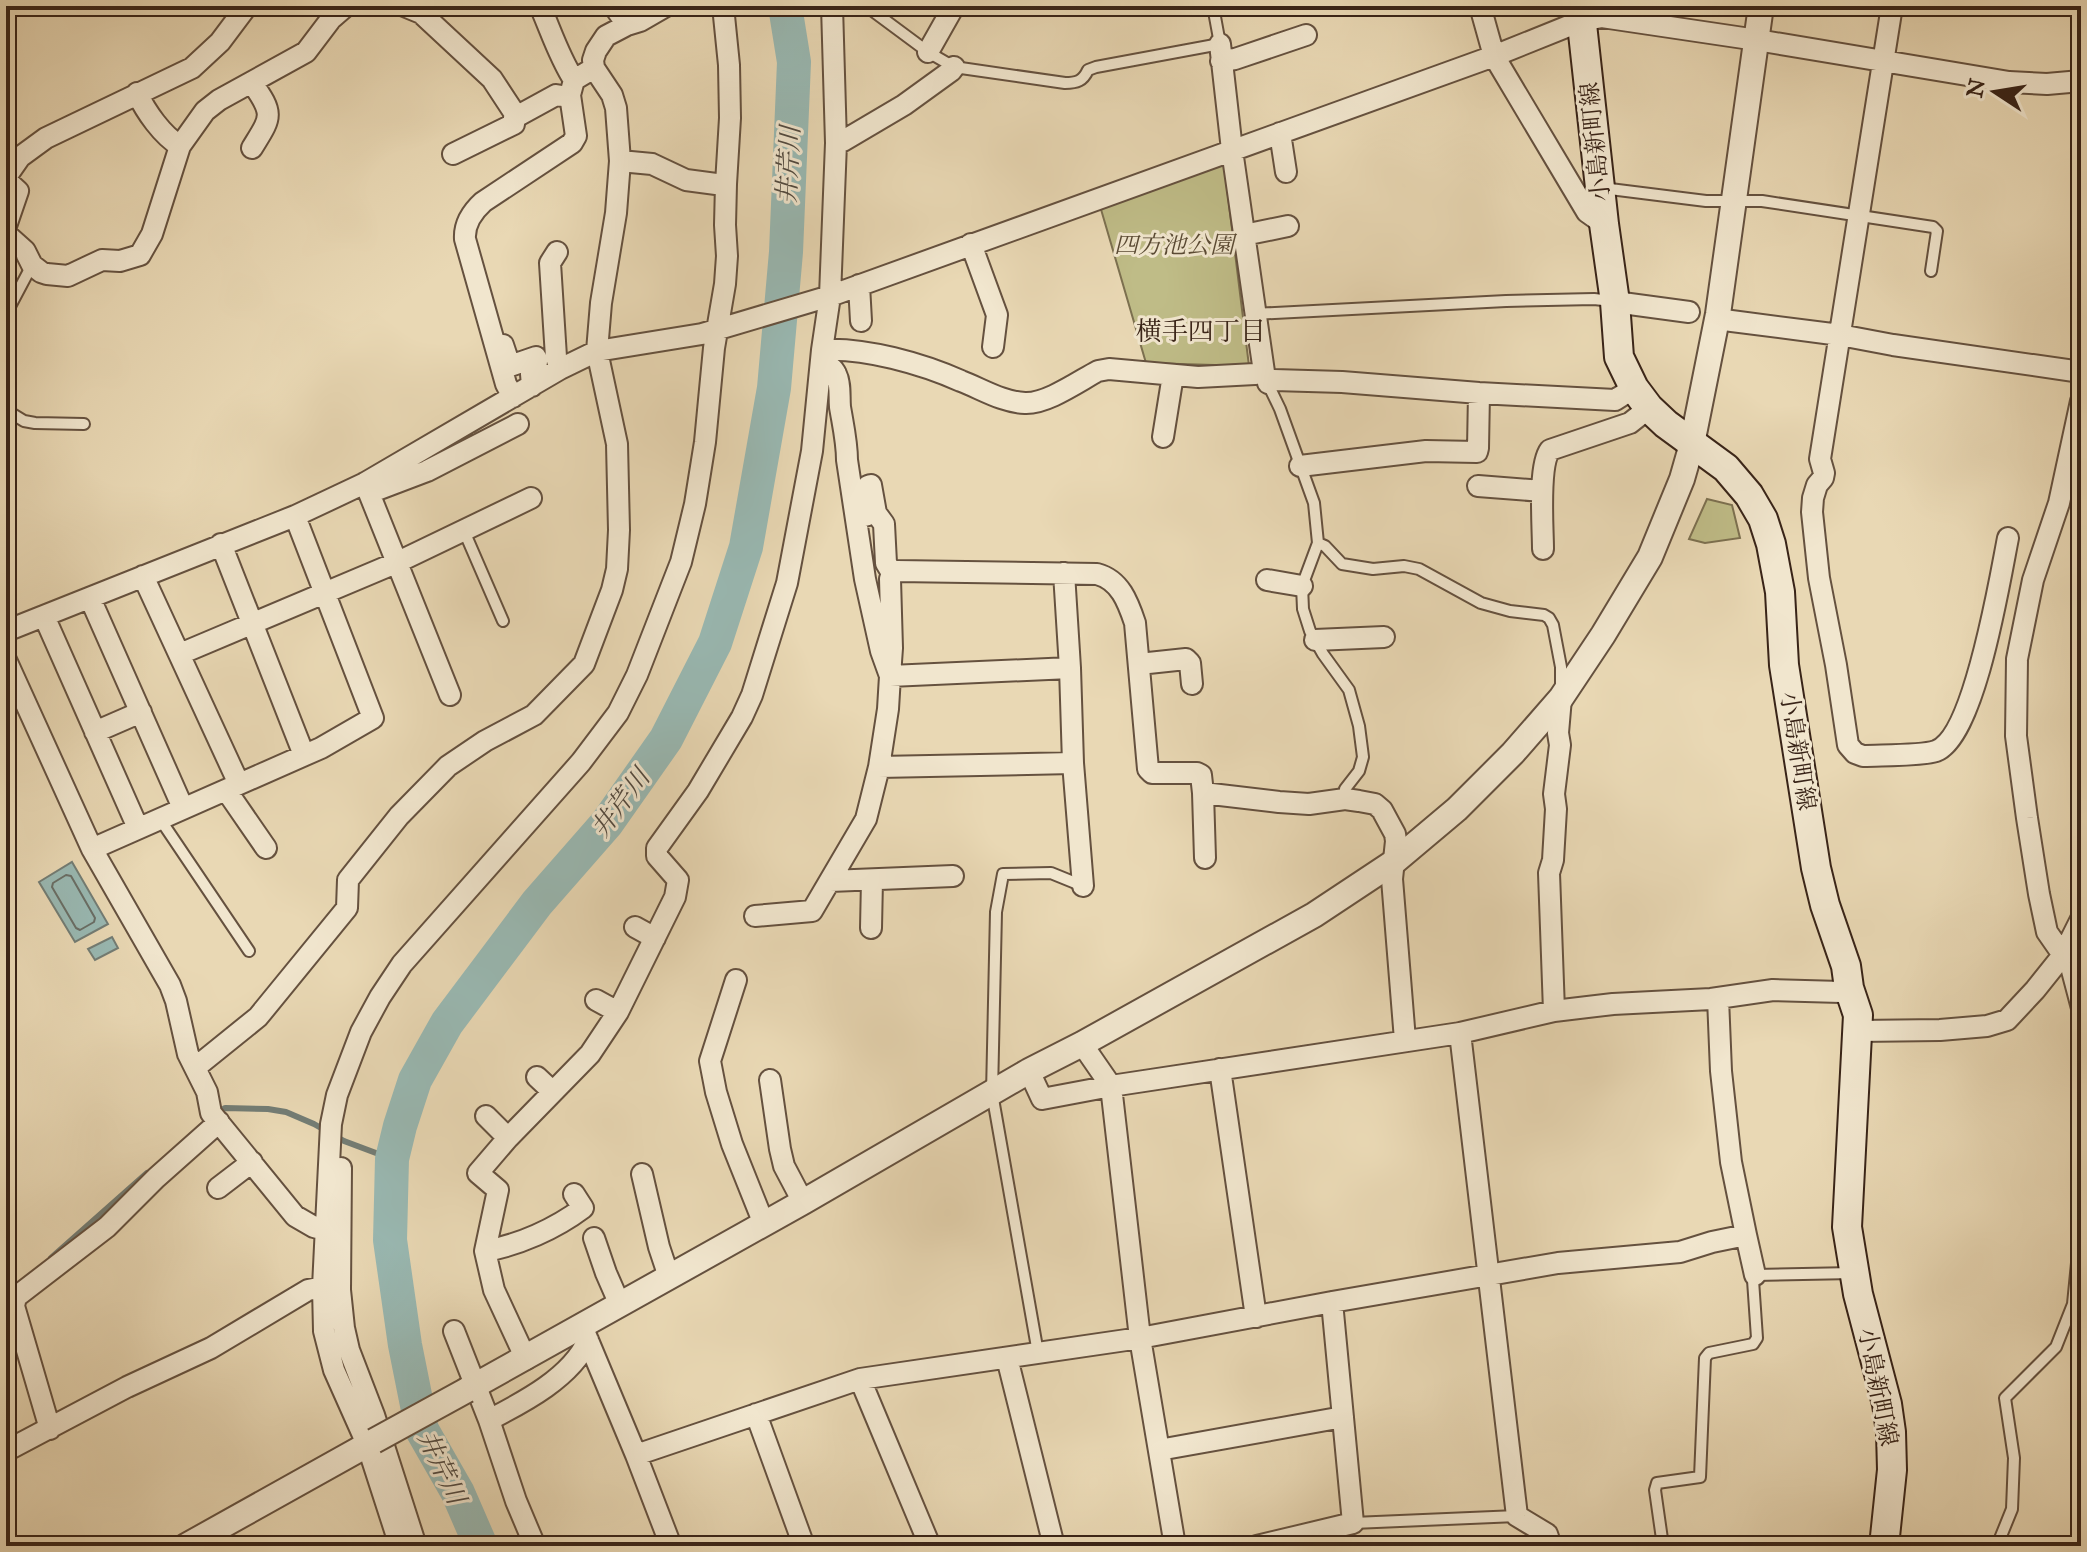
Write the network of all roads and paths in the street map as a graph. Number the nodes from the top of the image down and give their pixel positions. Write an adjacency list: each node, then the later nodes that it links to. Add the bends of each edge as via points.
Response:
1 (247, 6): 28 (street, via 192,68)
2 (346, 6): 26 (street, via 306,52)
3 (404, 6): 29 (street, via 421,13 492,79)
4 (540, 6): 27 (street)
5 (614, 6): 16 (street)
6 (666, 6): 16 (street)
7 (723, 6): 39 (street, via 730,118)
8 (832, 6): 31 (street)
9 (866, 6): 19 (lane)
10 (954, 6): 19 (street)
11 (1213, 6): 20 (lane)
12 (1480, 6): 21 (street)
13 (1761, 6): 18 (street)
14 (1892, 6): 22 (street)
15 (1581, 14): 18 (street); 21 (street); 40 (main road, 小島新町線)
16 (627, 25): 24 (street, via 606,36 596,51)
17 (1306, 35): 20 (street, via 1235,59)
18 (1757, 40): 22 (street); 41 (street)
19 (928, 52): 23 (lane)
20 (1220, 53): 23 (lane, via 1096,67 1077,83); 34 (street)
21 (1494, 56): 30 (street); 43 (street, via 1587,212)
22 (1883, 60): 25 (street, via 2009,82); 42 (street)
23 (954, 67): 31 (street, via 904,105)
24 (594, 68): 27 (street); 36 (street, via 616,108)
25 (2081, 81)
26 (252, 83): 32 (street, via 205,111); 33 (street, via 269,114)
27 (572, 87): 29 (street); 72 (street, via 572,143 483,202 464,230)
28 (137, 93): 32 (street, via 169,140); 38 (street, via 46,138 20,157)
29 (514, 118): 35 (street, via 514,124)
30 (1280, 133): 34 (street); 37 (street)
31 (836, 143): 53 (street)
32 (180, 146): 50 (street, via 152,234 140,255 102,260 68,276 41,272)
33 (252, 148)
34 (1232, 150): 47 (street); 48 (street)
35 (453, 154)
36 (620, 161): 39 (street, via 652,164 686,180); 64 (street)
37 (1286, 172)
38 (6, 178): 44 (street, via 18,191)
39 (726, 184): 61 (street)
40 (1600, 188): 41 (lane); 43 (main road, 小島新町線)
41 (1733, 201): 42 (lane); 58 (street)
42 (1858, 216): 51 (lane, via 1933,227 1937,231); 62 (street)
43 (1604, 224): 54 (main road, 小島新町線)
44 (6, 226)
45 (1288, 226): 47 (street)
46 (6, 234): 50 (street)
47 (1244, 235): 57 (street)
48 (971, 244): 52 (street); 63 (street, via 997,315)
49 (557, 252): 66 (street, via 550,263)
50 (32, 265): 56 (lane)
51 (1931, 271)
52 (859, 285): 53 (street); 59 (street)
53 (826, 297): 61 (street); 65 (street)
54 (1615, 302): 55 (street); 57 (lane, via 1506,301); 73 (main road, 小島新町線, via 1619,357)
55 (1689, 312)
56 (6, 314)
57 (1254, 314): 69 (street)
58 (1716, 319): 62 (street); 79 (street)
59 (861, 321)
60 (497, 326): 70 (street, via 510,366 536,357)
61 (720, 329): 64 (street); 159 (street, via 695,504 681,562 618,713 402,964 361,1032)
62 (1840, 335): 67 (street); 88 (street, via 1820,459 1824,473 1812,512 1848,745 1855,753 1936,751 1946,744 1976,682)
63 (993, 347)
64 (597, 351): 66 (street); 151 (street, via 617,444 619,530 612,590 584,664 534,715 448,766 399,816 348,880 347,908 268,1005)
65 (822, 356): 68 (street, via 858,352 925,366 993,396 1026,404 1098,371); 86 (street, via 835,371 839,387); 137 (street, via 812,451 787,583 742,717 657,848 657,856 678,880)
66 (560, 369): 70 (street)
67 (2081, 372)
68 (1173, 375): 69 (street); 78 (street)
69 (1266, 378): 71 (street); 80 (lane)
70 (532, 386): 72 (street)
71 (1479, 393): 73 (street); 80 (street, via 1477,452 1426,451)
72 (513, 397): 82 (street)
73 (1641, 398): 79 (main road, 小島新町線); 83 (street, via 1630,423 1550,450)
74 (2081, 401): 139 (street, via 2017,659 2016,736 2027,818 2047,932)
75 (6, 410): 76 (lane, via 35,423)
76 (84, 424)
77 (518, 424): 82 (street, via 427,471)
78 (1163, 437)
79 (1692, 444): 113 (street, via 1650,557); 141 (main road, 小島新町線, via 1726,468 1749,495 1771,544 1816,868)
80 (1300, 466): 89 (lane, via 1314,503)
81 (1478, 486): 83 (street)
82 (367, 488): 85 (street); 92 (street)
83 (1542, 491): 91 (street)
84 (531, 498): 87 (street)
85 (295, 516): 90 (street); 98 (street)
86 (856, 518): 93 (street, via 868,515 871,485); 110 (street, via 868,594)
87 (464, 531): 92 (street); 101 (lane)
88 (2008, 538)
89 (1318, 543): 97 (lane); 113 (lane, via 1342,564 1419,569 1481,603 1549,618 1561,667)
90 (221, 544): 95 (street); 102 (street)
91 (1543, 549)
92 (398, 562): 98 (street); 112 (street)
93 (892, 573): 94 (street); 110 (street)
94 (1064, 573): 108 (street, via 1097,574 1114,581 1135,623); 109 (street)
95 (143, 576): 99 (street); 106 (street)
96 (1267, 580): 97 (street)
97 (1302, 586): 105 (lane, via 1303,609)
98 (325, 594): 102 (street); 116 (street, via 373,718)
99 (90, 598): 100 (street); 114 (street)
100 (44, 616): 103 (street); 115 (street)
101 (503, 621)
102 (253, 623): 106 (street); 116 (street)
103 (6, 631)
104 (1384, 637): 105 (street)
105 (1315, 640): 121 (lane, via 1349,690 1359,726 1363,757)
106 (180, 654): 119 (street)
107 (6, 660): 126 (street)
108 (1139, 664): 111 (street, via 1186,659); 120 (street, via 1148,769 1197,773)
109 (1070, 668): 110 (street); 117 (street)
110 (890, 676): 118 (street)
111 (1192, 684)
112 (450, 695)
113 (1561, 698): 128 (street, via 1457,809); 144 (street, via 1549,873)
114 (141, 712): 115 (street); 122 (street)
115 (95, 732): 124 (street)
116 (304, 755): 119 (street)
117 (1073, 763): 118 (street); 132 (street)
118 (879, 767): 131 (street, via 866,819)
119 (232, 787): 122 (street); 125 (street)
120 (1203, 793): 121 (street, via 1309,804); 127 (street)
121 (1345, 799): 128 (street, via 1382,810 1395,834)
122 (183, 808): 123 (street)
123 (160, 819): 124 (street); 138 (lane)
124 (138, 828): 126 (street)
125 (266, 848)
126 (92, 849): 151 (street, via 170,985)
127 (1205, 858)
128 (1394, 862): 149 (street); 150 (street, via 1314,915)
129 (953, 876): 130 (street)
130 (872, 880): 131 (street); 136 (street)
131 (830, 881): 133 (street, via 812,911)
132 (1083, 886): 158 (lane, via 1051,873 1003,874 996,912)
133 (755, 916)
134 (2081, 919): 139 (street)
135 (635, 927): 137 (street)
136 (871, 928)
137 (655, 938): 145 (street)
138 (249, 951)
139 (2063, 955): 146 (lane); 147 (street, via 2007,1020 1940,1030)
140 (736, 980): 169 (street, via 710,1061 732,1144)
141 (1849, 988): 142 (street); 147 (main road, 小島新町線)
142 (1718, 998): 144 (street); 171 (street, via 1731,1162)
143 (596, 1000): 145 (street)
144 (1554, 1011): 148 (street)
145 (618, 1012): 157 (street, via 590,1054)
146 (2081, 1024)
147 (1858, 1031): 174 (main road, 小島新町線, via 1847,1227)
148 (1460, 1033): 149 (street); 175 (street)
149 (1405, 1040): 152 (street)
150 (1082, 1044): 153 (street); 156 (street)
151 (194, 1066): 161 (street)
152 (1220, 1069): 156 (street); 181 (street)
153 (1029, 1071): 156 (street, via 1042,1099); 158 (street)
154 (537, 1077): 157 (street)
155 (770, 1080): 167 (street, via 784,1166)
156 (1111, 1086): 184 (street)
157 (553, 1092): 162 (street)
158 (992, 1093): 167 (street); 185 (lane)
159 (337, 1095): 170 (street); 202 (street, via 345,1106 340,1290 344,1328)
160 (486, 1116): 162 (street)
161 (215, 1118): 163 (street); 193 (street, via 107,1227 16,1297 14,1306)
162 (508, 1138): 173 (street, via 478,1173 498,1190)
163 (252, 1162): 165 (street); 170 (street, via 295,1216)
164 (642, 1174): 177 (street)
165 (218, 1188)
166 (574, 1194): 173 (street, via 583,1208 574,1215 517,1244)
167 (803, 1202): 169 (street)
168 (2081, 1222): 213 (lane, via 2073,1304 2056,1347 2005,1398 2014,1458 2012,1509)
169 (764, 1224): 177 (street)
170 (325, 1230): 178 (street)
171 (1746, 1235): 175 (street, via 1680,1252); 176 (street)
172 (594, 1238): 180 (street)
173 (485, 1251): 187 (street, via 494,1290)
174 (1855, 1273): 176 (lane); 212 (main road, 小島新町線, via 1891,1432)
175 (1488, 1274): 179 (street); 198 (street)
176 (1755, 1275): 211 (lane, via 1757,1338 1753,1344 1705,1358 1700,1477 1657,1483)
177 (669, 1277): 180 (street)
178 (323, 1287): 193 (street, via 308,1290 211,1348); 194 (street, via 324,1331 334,1370)
179 (1332, 1302): 181 (street); 191 (street)
180 (620, 1305): 183 (street)
181 (1256, 1317): 184 (street)
182 (454, 1331): 189 (street)
183 (585, 1333): 187 (street); 192 (street, via 582,1354 572,1365 524,1402); 197 (street)
184 (1140, 1338): 185 (street); 195 (street)
185 (1038, 1353): 186 (street)
186 (1007, 1358): 188 (street); 207 (street)
187 (526, 1359): 189 (street)
188 (860, 1379): 190 (street); 206 (street)
189 (471, 1388): 192 (street); 194 (street, bridge)
190 (756, 1414): 197 (street); 205 (street)
191 (1343, 1417): 195 (street); 199 (street)
192 (489, 1420): 203 (street)
193 (50, 1429): 196 (street)
194 (371, 1442): 200 (street); 201 (street)
195 (1159, 1450): 208 (street)
196 (6, 1451)
197 (636, 1455): 204 (street)
198 (1517, 1516): 199 (lane); 210 (street, via 1547,1534)
199 (1353, 1523): 209 (street)
200 (186, 1546)
201 (400, 1546)
202 (416, 1546)
203 (535, 1546)
204 (671, 1546)
205 (804, 1546)
206 (930, 1546)
207 (1054, 1546)
208 (1175, 1546)
209 (1257, 1546)
210 (1551, 1546)
211 (1663, 1546)
212 (1884, 1546)
213 (1997, 1546)

